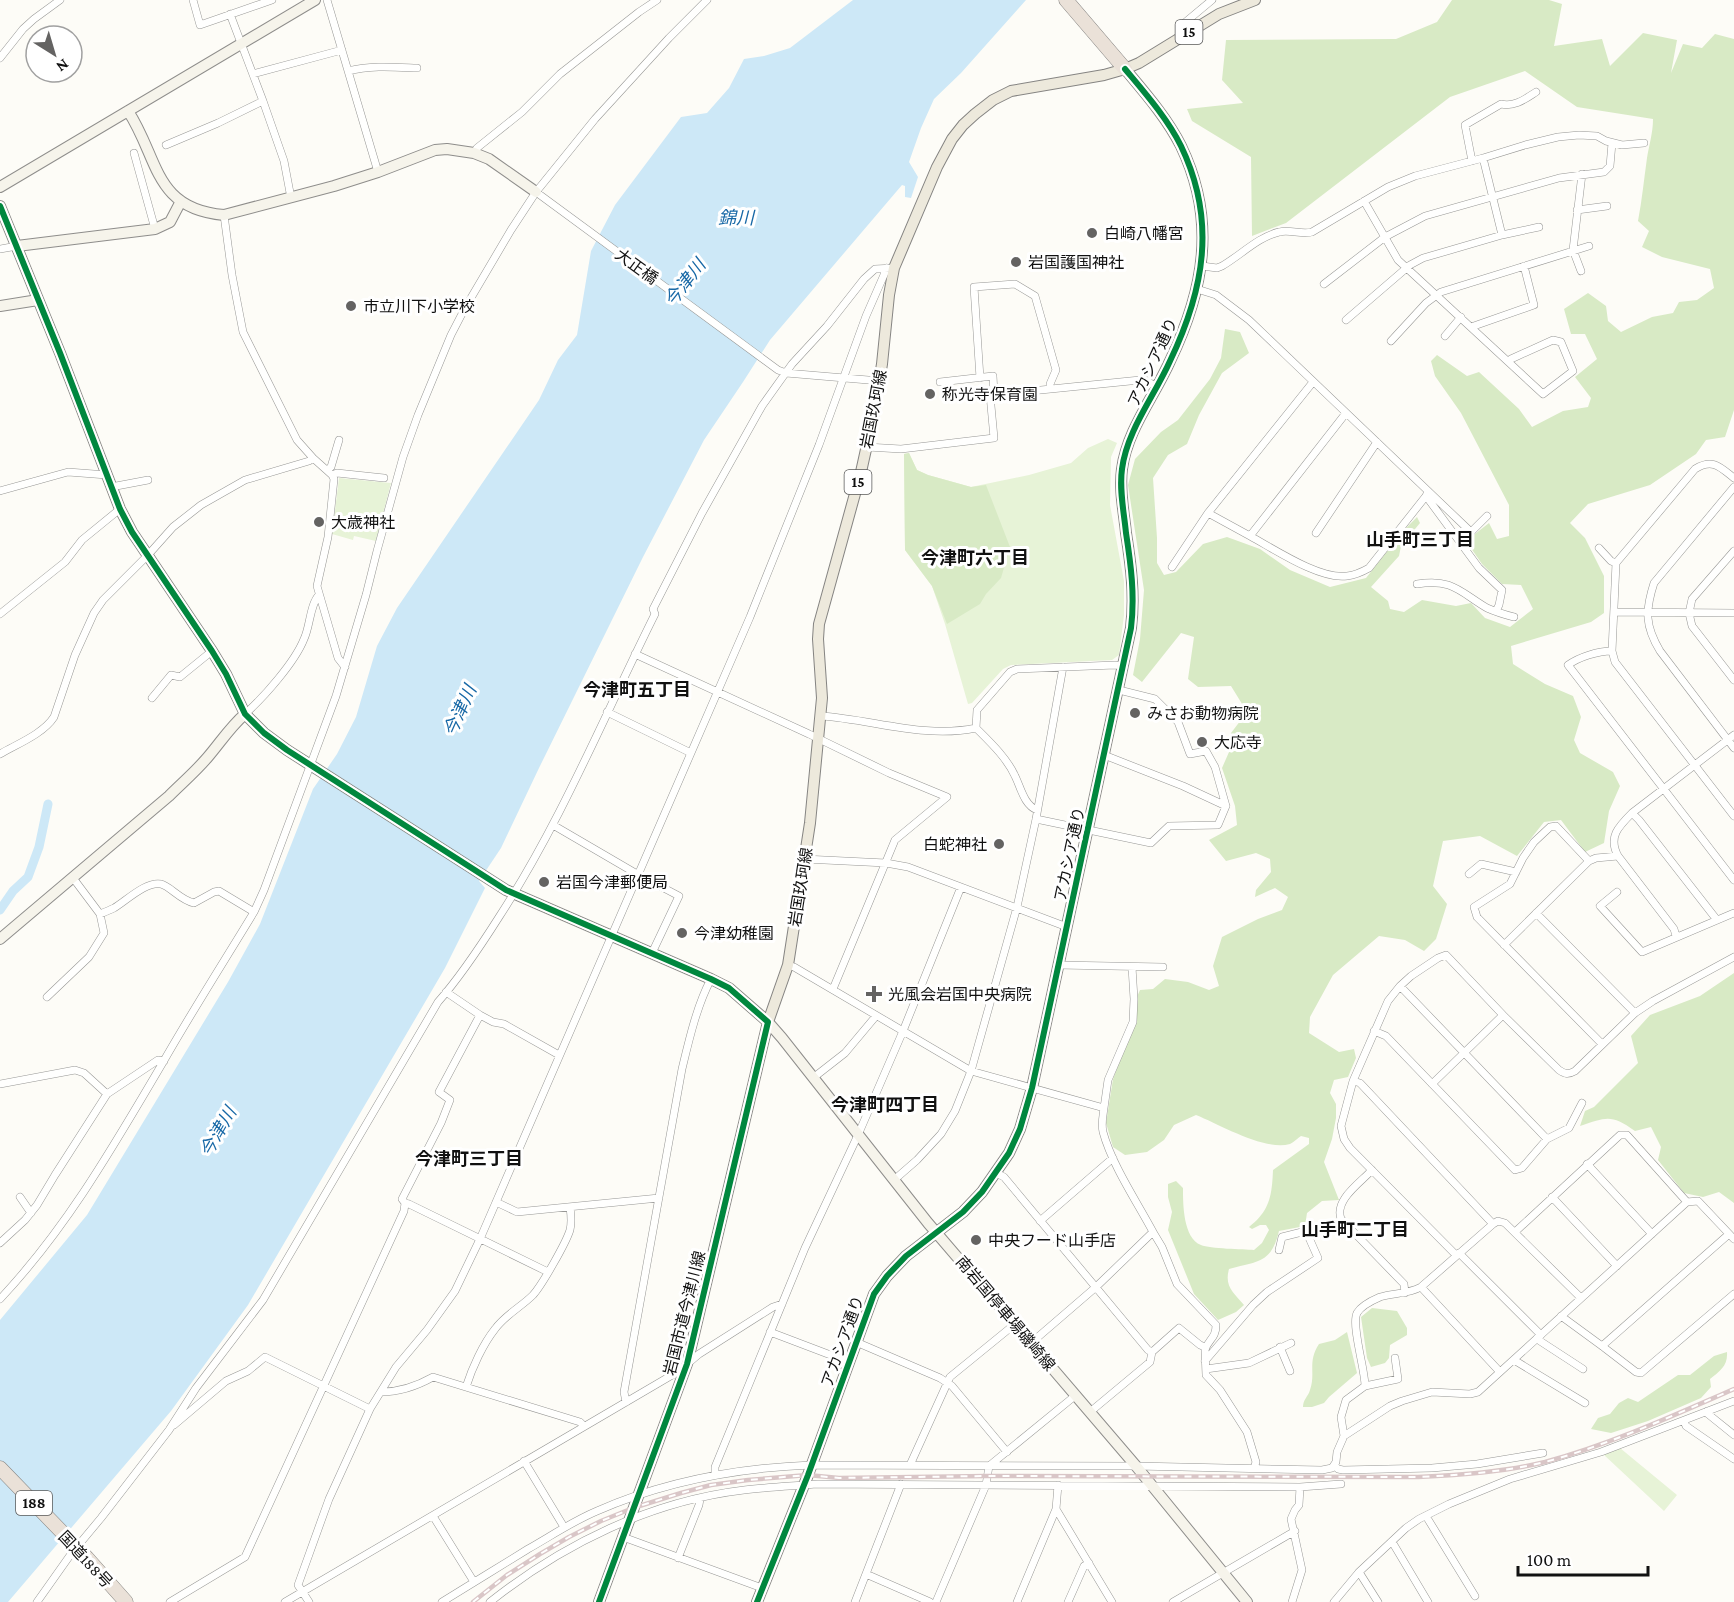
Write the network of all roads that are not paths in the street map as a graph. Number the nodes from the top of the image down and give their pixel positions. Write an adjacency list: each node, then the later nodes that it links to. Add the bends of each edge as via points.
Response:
1 (60, 0): 15 (street, via 23,29)
2 (193, 0): 11 (street, via 200,25)
3 (272, 0): 11 (street)
4 (315, 0): 13 (street)
5 (327, 0): 14 (street)
6 (657, 0): 27 (street, via 560,74)
7 (707, 0): 33 (street, via 594,119)
8 (1066, 0): 17 (highway)
9 (1212, 0): 12 (street, via 1182,25)
10 (1255, 0): 12 (main road, 岩国玖珂線 / 15, via 1219,14)
11 (230, 14): 13 (street)
12 (1183, 35): 17 (main road, 岩国玖珂線 / 15)
13 (241, 44): 19 (street); 22 (street)
14 (342, 51): 18 (street); 19 (street)
15 (1, 55)
16 (417, 68): 18 (street)
17 (1125, 69): 50 (street, アカシア通り, via 1167,122 1190,167 1201,209); 52 (main road, 岩国玖珂線 / 15, via 1011,91 975,114 952,139)
18 (348, 71): 30 (street)
19 (252, 74): 21 (street)
20 (1536, 92): 29 (street, via 1515,105 1501,104 1465,125)
21 (262, 101): 25 (street); 35 (street, via 284,161)
22 (128, 111): 32 (street); 36 (street, via 157,175)
23 (1612, 143): 24 (street); 28 (street, via 1597,136 1568,136); 31 (street, via 1610,166 1604,172)
24 (1644, 143)
25 (166, 145)
26 (134, 153): 43 (street)
27 (474, 153): 30 (street, via 435,150); 33 (street, via 497,164)
28 (1483, 158): 29 (street); 34 (street)
29 (1472, 161): 37 (street, via 1415,176)
30 (378, 172): 35 (street)
31 (1582, 174): 34 (street); 40 (street)
32 (0, 187)
33 (538, 194): 66 (street, 大正橋); 112 (street, via 511,230 465,308 436,369 403,457)
34 (1493, 197): 44 (street); 45 (street, via 1425,216)
35 (291, 198): 41 (street)
36 (181, 201): 41 (street, via 208,214); 43 (street, via 170,222)
37 (1364, 201): 45 (street); 50 (street, via 1312,232 1280,231 1222,266)
38 (0, 206): 46 (street)
39 (1607, 206): 40 (street)
40 (1577, 210): 49 (street)
41 (224, 215): 79 (street, via 243,332 297,440)
42 (1539, 227): 44 (street)
43 (155, 229): 46 (street)
44 (1502, 235): 53 (street, via 1424,258)
45 (1385, 237): 53 (street); 55 (street)
46 (17, 246): 48 (street); 58 (street)
47 (1589, 246): 49 (street)
48 (0, 249)
49 (1573, 250): 51 (street); 54 (street)
50 (1202, 266): 56 (street, アカシア通り)
51 (1524, 266): 57 (street); 62 (street, via 1534,305)
52 (890, 268): 66 (street, via 875,269 864,279); 67 (street, via 866,316); 69 (main road, 岩国玖珂線 / 15)
53 (1406, 268): 57 (street); 61 (street)
54 (1581, 271)
55 (1323, 284)
56 (1197, 289): 71 (street, via 1216,295 1249,320); 72 (street, アカシア通り)
57 (1436, 294): 60 (street); 64 (street)
58 (38, 300): 59 (street); 81 (street)
59 (0, 306)
60 (1461, 317): 62 (street); 63 (street)
61 (1346, 320)
62 (1471, 327): 65 (street)
63 (1445, 336)
64 (1391, 341)
65 (1509, 361): 65 (street, via 1553,340 1561,342 1573,371 1543,394)
66 (786, 373): 67 (street); 110 (street, via 762,406 702,513 653,609 655,614)
67 (844, 378): 69 (street); 116 (street)
68 (980, 378): 70 (street); 73 (street, via 974,287 1015,285 1035,296 1056,370); 74 (street, via 993,376)
69 (880, 381): 78 (main road, 岩国玖珂線 / 15)
70 (940, 382)
71 (1313, 382): 75 (street); 90 (street)
72 (1157, 387): 73 (street, via 1140,380); 111 (street, アカシア通り, via 1127,448 1122,471 1121,497 1134,603)
73 (1050, 389): 74 (street)
74 (994, 394): 78 (street, via 990,395 994,438 901,449)
75 (1346, 413): 77 (street); 93 (street)
76 (339, 440): 80 (street)
77 (1377, 442): 88 (street); 92 (street)
78 (867, 447): 120 (main road, 岩国玖珂線 / 15, via 819,624)
79 (313, 458): 80 (street); 96 (street, via 245,480 201,505 173,526)
80 (330, 473): 82 (street); 100 (street, via 334,479 333,504 317,586)
81 (107, 475): 85 (street); 87 (street, via 68,472)
82 (384, 478)
83 (1734, 478): 97 (street, via 1711,463 1695,469)
84 (148, 480): 85 (street)
85 (111, 487): 89 (street)
86 (1734, 487): 103 (street, via 1654,583)
87 (0, 491)
88 (1427, 494): 91 (street, via 1471,532); 93 (street, via 1369,568 1359,574 1329,575); 101 (street, via 1479,568 1502,590)
89 (120, 509): 96 (street); 106 (street, via 82,540 65,562)
90 (1208, 513): 93 (street); 98 (street)
91 (1487, 516)
92 (1316, 533)
93 (1250, 536)
94 (1599, 548): 97 (street)
95 (1734, 551): 104 (street, via 1692,599)
96 (148, 555): 108 (street); 126 (street, via 94,613 54,717)
97 (1616, 563): 102 (street)
98 (1172, 567)
99 (1417, 584): 101 (street, via 1434,581 1459,589)
100 (319, 595): 112 (street, via 338,658); 119 (street, via 314,599 302,646)
101 (1496, 611): 107 (street)
102 (1615, 612): 103 (street); 109 (street)
103 (1648, 613): 104 (street); 122 (street, via 1650,636 1660,651)
104 (1689, 613): 105 (street); 114 (street, via 1692,626)
105 (1734, 613)
106 (0, 614)
107 (1515, 617)
108 (212, 651): 117 (street, via 180,677 171,675); 119 (street)
109 (1612, 651): 128 (street, via 1615,662); 130 (street, via 1576,659 1568,665)
110 (635, 654): 116 (street); 118 (street)
111 (1124, 666): 113 (street); 115 (street, アカシア通り)
112 (345, 667): 129 (street)
113 (1063, 667): 121 (street, via 1010,672 977,710); 132 (street)
114 (1734, 680)
115 (1119, 690): 127 (street, アカシア通り); 131 (street, via 1155,699 1178,722 1191,754 1206,751)
116 (718, 692): 123 (street); 125 (street)
117 (152, 698)
118 (607, 712): 125 (street); 136 (street)
119 (245, 714): 129 (street, 南岩国停車場磯崎線, via 264,733); 145 (street, via 193,773)
120 (820, 716): 121 (street, via 938,731); 123 (main road, 岩国玖珂線 / 15)
121 (976, 728): 132 (street, via 1012,769 1027,803)
122 (1731, 737): 124 (street); 128 (street)
123 (818, 739): 139 (main road, 岩国玖珂線 / 15); 141 (street, via 947,797 896,840)
124 (1734, 748)
125 (691, 753): 143 (street)
126 (0, 754)
127 (1104, 755): 131 (street); 137 (street, アカシア通り)
128 (1695, 764): 130 (street); 134 (street)
129 (314, 768): 149 (street, 南岩国停車場磯崎線); 151 (street)
130 (1663, 789): 133 (street); 146 (street)
131 (1226, 806): 137 (street, via 1218,825 1169,826 1151,843)
132 (1037, 810): 135 (street)
133 (1632, 813): 138 (street, via 1613,838); 155 (street)
134 (1734, 816)
135 (1036, 819): 137 (street); 150 (street)
136 (553, 825): 143 (street); 149 (street)
137 (1089, 830): 156 (street, アカシア通り)
138 (1618, 856): 140 (street); 158 (street)
139 (804, 859): 141 (street); 164 (main road, 岩国玖珂線 / 15)
140 (1589, 861): 142 (street, via 1556,826 1534,842); 152 (street)
141 (886, 863): 147 (street); 169 (street)
142 (1516, 872): 144 (street, via 1481,864); 160 (street, via 1510,884 1474,907 1477,917)
143 (637, 874): 157 (street); 161 (street, via 679,896)
144 (1469, 874)
145 (73, 878): 154 (street); 159 (street)
146 (1734, 880)
147 (961, 887): 150 (street); 177 (street)
148 (1617, 892): 158 (street, via 1600,906 1641,952)
149 (514, 893): 157 (street, 南岩国停車場磯崎線); 170 (street)
150 (1017, 907): 156 (street); 183 (street)
151 (254, 912): 154 (street, via 219,891 194,903 157,884 141,889); 182 (street)
152 (1536, 913): 160 (street); 172 (street)
153 (1734, 913): 155 (street)
154 (100, 914): 171 (street, via 104,933 101,939 89,957)
155 (1717, 920): 158 (street)
156 (1067, 927): 163 (street, アカシア通り)
157 (612, 936): 161 (street, 南岩国停車場磯崎線); 181 (street)
158 (1676, 936)
159 (0, 939)
160 (1504, 945): 179 (street)
161 (652, 953): 167 (street, 南岩国停車場磯崎線)
162 (1734, 957): 172 (street)
163 (1059, 965): 165 (street); 188 (street, アカシア通り)
164 (788, 966): 169 (street); 176 (main road, 岩国玖珂線 / 15)
165 (1132, 966): 166 (street); 191 (street, via 1133,1022 1108,1080)
166 (1163, 968)
167 (711, 979): 176 (street, 南岩国停車場磯崎線, via 729,988); 201 (street, via 686,1054)
168 (1400, 986): 174 (street, via 1446,955); 178 (street); 180 (street)
169 (833, 989): 175 (street)
170 (446, 992): 173 (street); 260 (street, via 263,1299)
171 (47, 997)
172 (1635, 1013): 179 (street)
173 (480, 1015): 181 (street); 204 (street, via 439,1092 450,1100 402,1199)
174 (1503, 1015): 179 (street, via 1565,1074 1575,1071); 180 (street)
175 (876, 1016): 177 (street); 184 (street, via 845,1053)
176 (768, 1022): 184 (street, 南岩国停車場磯崎線); 241 (street, 岩国市道今津川線)
177 (903, 1031): 183 (street); 192 (street)
178 (1374, 1031): 185 (street); 187 (street, via 1386,1036)
179 (1602, 1044)
180 (1464, 1053): 187 (street); 193 (street)
181 (559, 1055): 202 (street)
182 (164, 1061): 189 (street, via 158,1060); 225 (street, via 81,1199)
183 (971, 1071): 188 (street); 198 (street, via 956,1111 940,1134)
184 (813, 1078): 192 (street, 南岩国停車場磯崎線)
185 (1353, 1081): 196 (street, via 1341,1126 1350,1148); 208 (street, via 1360,1083)
186 (0, 1084): 189 (street, via 75,1071 84,1073)
187 (1432, 1084): 193 (street, via 1515,1170 1522,1168)
188 (1032, 1088): 191 (street); 197 (street, アカシア通り, via 1020,1129)
189 (107, 1094): 206 (street)
190 (1582, 1103): 193 (street, via 1569,1128)
191 (1104, 1108): 194 (street, via 1103,1131)
192 (858, 1135): 198 (street, 南岩国停車場磯崎線); 226 (street)
193 (1547, 1138)
194 (1113, 1158): 207 (street); 209 (street)
195 (1587, 1164): 200 (street); 203 (street, via 1620,1135 1628,1136); 212 (street)
196 (1372, 1170): 217 (street); 222 (street, via 1342,1201 1339,1212 1341,1219 1404,1284)
197 (996, 1173): 207 (street, via 1004,1177); 211 (street, アカシア通り, via 963,1212)
198 (894, 1180): 211 (street, 南岩国停車場磯崎線)
199 (20, 1197): 206 (street)
200 (1552, 1197): 210 (street); 218 (street)
201 (659, 1198): 205 (street); 253 (street, via 624,1392)
202 (496, 1202): 205 (street, via 517,1212); 214 (street)
203 (1687, 1202): 212 (street); 213 (street, via 1698,1201)
204 (405, 1203): 214 (street); 248 (street)
205 (570, 1207): 219 (street, via 570,1230)
206 (31, 1213): 215 (street)
207 (1040, 1221): 220 (street)
208 (1492, 1224): 210 (street, via 1505,1223); 217 (street)
209 (1153, 1232): 220 (street); 235 (street, via 1177,1284 1216,1325 1216,1333)
210 (1515, 1232): 224 (street)
211 (937, 1233): 228 (street, 南岩国停車場磯崎線); 231 (street, アカシア通り, via 887,1276 874,1294)
212 (1652, 1234): 218 (street)
213 (1732, 1236): 234 (street)
214 (480, 1239): 219 (street); 250 (street, via 455,1291)
215 (0, 1243)
216 (1279, 1250): 242 (street, via 1282,1237 1306,1231 1318,1258 1260,1298)
217 (1457, 1254): 221 (street); 230 (street)
218 (1617, 1266): 224 (street)
219 (548, 1272): 249 (street, via 533,1295 494,1330)
220 (1096, 1287): 232 (street); 237 (street)
221 (1421, 1287): 222 (street); 245 (street)
222 (1405, 1293): 247 (street, via 1383,1296 1356,1314)
223 (1734, 1294): 234 (street, via 1641,1373)
224 (1581, 1298): 227 (street)
225 (0, 1299)
226 (782, 1304): 229 (street); 241 (street)
227 (1561, 1316): 230 (street); 234 (street)
228 (1016, 1324): 232 (street, 南岩国停車場磯崎線); 246 (street)
229 (770, 1332): 240 (street); 274 (street)
230 (1539, 1336): 239 (street); 243 (street, via 1540,1341)
231 (856, 1342): 240 (street, アカシア通り); 246 (street)
232 (1031, 1343): 251 (street, 南岩国停車場磯崎線)
233 (1291, 1343): 236 (street)
234 (1602, 1346)
235 (1205, 1347): 237 (street, via 1179,1328); 242 (street)
236 (1280, 1347): 242 (street, via 1250,1363); 244 (street)
237 (1152, 1352): 257 (street, via 1150,1362)
238 (1395, 1358): 247 (street, via 1398,1379)
239 (1514, 1360): 245 (street); 254 (street)
240 (849, 1362): 267 (street, アカシア通り)
241 (687, 1364): 253 (street); 283 (street, 岩国市道今津川線)
242 (1206, 1365): 273 (street, via 1206,1375 1246,1431 1256,1462)
243 (1583, 1369)
244 (1290, 1371)
245 (1500, 1372): 262 (street, via 1478,1392 1432,1392 1390,1406)
246 (946, 1383): 263 (street); 268 (street)
247 (1365, 1386): 262 (street, via 1346,1400 1341,1417)
248 (324, 1387): 255 (street); 260 (street, via 265,1357 248,1371 226,1381); 305 (street, via 245,1557)
249 (466, 1387): 250 (street, via 433,1377 407,1389); 259 (street)
250 (381, 1392): 255 (street)
251 (1076, 1395): 257 (street, 南岩国停車場磯崎線); 263 (street)
252 (1734, 1401): 256 (street)
253 (626, 1402): 259 (street)
254 (1585, 1403)
255 (370, 1409): 301 (street, via 317,1530 298,1585)
256 (1707, 1411): 258 (street); 261 (street)
257 (1090, 1412): 271 (street, 南岩国停車場磯崎線)
258 (1684, 1421): 265 (street); 287 (street, via 1572,1462 1510,1479)
259 (585, 1426): 266 (street)
260 (169, 1430): 293 (street, via 101,1518)
261 (1734, 1435)
262 (1344, 1436): 269 (street)
263 (1006, 1452): 270 (street)
264 (1543, 1453): 269 (street, via 1432,1468 1343,1470)
265 (1734, 1459)
266 (524, 1461): 286 (street); 289 (street)
267 (811, 1465): 268 (street); 274 (street); 278 (street, アカシア通り)
268 (910, 1465): 270 (street)
269 (1334, 1465): 273 (street, via 1322,1470)
270 (989, 1466): 271 (street); 279 (street)
271 (1136, 1466): 273 (street); 281 (street, 南岩国停車場磯崎線)
272 (0, 1468): 293 (highway, 国道188号 / 188)
273 (1254, 1468)
274 (715, 1474): 283 (street)
275 (0, 1482): 293 (highway, 国道188号 / 188)
276 (901, 1484): 278 (street); 279 (street); 298 (street)
277 (1341, 1484): 282 (street)
278 (804, 1485): 284 (street, via 743,1490); 300 (street, アカシア通り)
279 (986, 1485): 280 (street); 314 (street)
280 (1058, 1485): 281 (street); 285 (street)
281 (1151, 1485): 282 (street); 297 (street, 南岩国停車場磯崎線)
282 (1300, 1486): 290 (street, via 1299,1505 1291,1520)
283 (639, 1495): 288 (street, 岩国市道今津川線); 289 (street)
284 (700, 1499): 288 (street); 294 (street)
285 (1056, 1509): 295 (street); 315 (street)
286 (433, 1516): 299 (street); 301 (street)
287 (1426, 1516): 292 (street); 302 (street)
288 (629, 1519): 291 (street, 岩国市道今津川線); 309 (street, via 572,1546)
289 (564, 1527): 299 (street)
290 (1295, 1531): 297 (street); 320 (street, via 1302,1570)
291 (623, 1537): 294 (street); 310 (street, 岩国市道今津川線)
292 (1391, 1542): 296 (street); 323 (street)
293 (69, 1546): 303 (street); 304 (highway, 国道188号 / 188)
294 (678, 1558): 300 (street)
295 (1089, 1563): 316 (street); 317 (street)
296 (1359, 1572): 321 (street); 322 (street)
297 (1223, 1573): 318 (street); 319 (street, 南岩国停車場磯崎線)
298 (866, 1574): 312 (street); 313 (street)
299 (474, 1582): 308 (street)
300 (762, 1588): 311 (street, アカシア通り)
301 (302, 1592): 306 (street); 307 (street)
302 (1475, 1596)
303 (42, 1600)
304 (124, 1600)
305 (170, 1602)
306 (285, 1602)
307 (309, 1602)
308 (442, 1602)
309 (490, 1602)
310 (598, 1602)
311 (757, 1602)
312 (855, 1602)
313 (930, 1602)
314 (936, 1602)
315 (1017, 1602)
316 (1068, 1602)
317 (1112, 1602)
318 (1173, 1602)
319 (1247, 1602)
320 (1292, 1602)
321 (1334, 1602)
322 (1378, 1602)
323 (1428, 1602)

